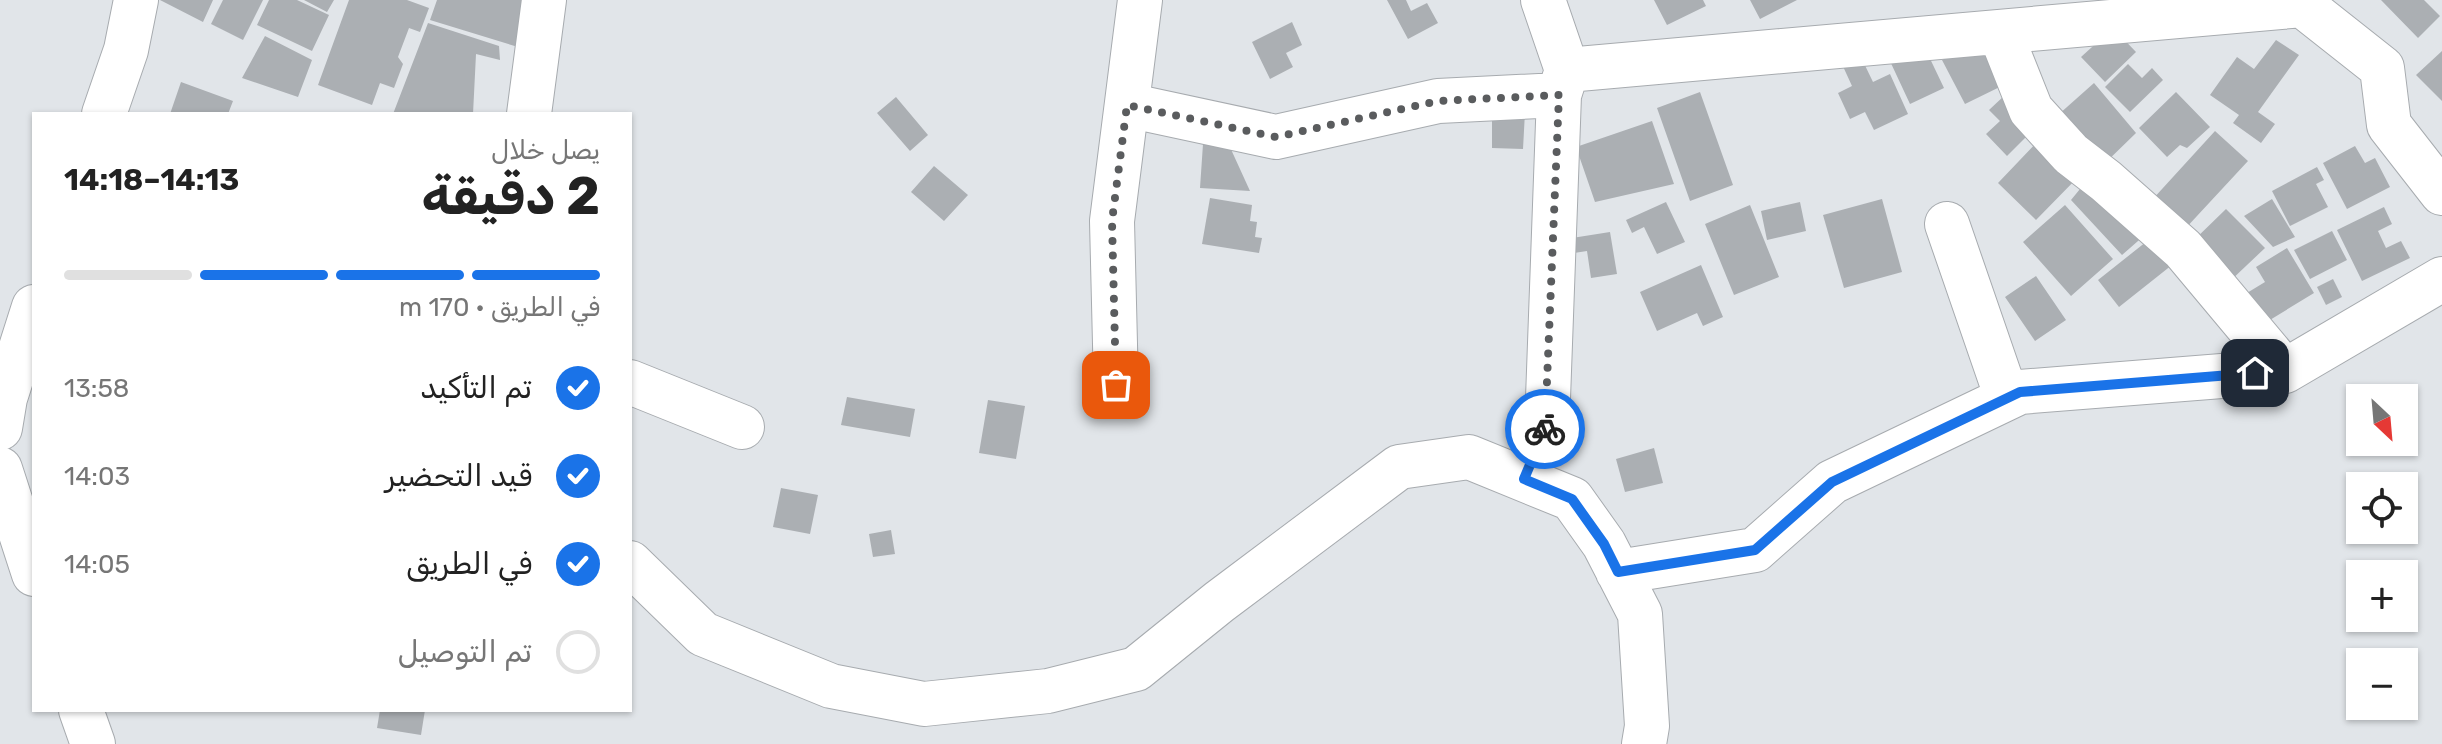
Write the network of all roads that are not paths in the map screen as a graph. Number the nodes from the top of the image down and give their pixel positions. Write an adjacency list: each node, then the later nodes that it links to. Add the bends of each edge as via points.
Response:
1 (136, 0): 9 (street)
2 (544, 0): 10 (street)
3 (1140, 0): 8 (street)
4 (1543, 0): 7 (street)
5 (2300, 3): 6 (street); 11 (street, via 2382,68 2389,125)
6 (2000, 32): 7 (street); 15 (street, via 2031,110 2071,154 2183,249)
7 (1563, 83): 8 (street, via 1438,101 1276,137); 22 (street, via 1547,426)
8 (1127, 105): 17 (street, via 1112,221)
9 (105, 112)
10 (529, 112)
11 (2442, 193)
12 (1947, 224): 18 (street)
13 (2442, 279): 15 (street)
14 (32, 313): 20 (street)
15 (2285, 371): 18 (street, via 2020,392)
16 (632, 383): 19 (street)
17 (1116, 385)
18 (2007, 398): 25 (street, via 1832,482 1755,550)
19 (742, 427)
20 (0, 428)
21 (0, 469): 24 (street)
22 (1524, 479): 23 (street, via 1469,457 1399,467 1136,669 1048,691 924,704 831,686 703,634); 25 (street, via 1572,499)
23 (632, 565)
24 (32, 568)
25 (1618, 572): 28 (street, via 1640,614)
26 (82, 712): 27 (street)
27 (93, 744)
28 (1644, 744)

